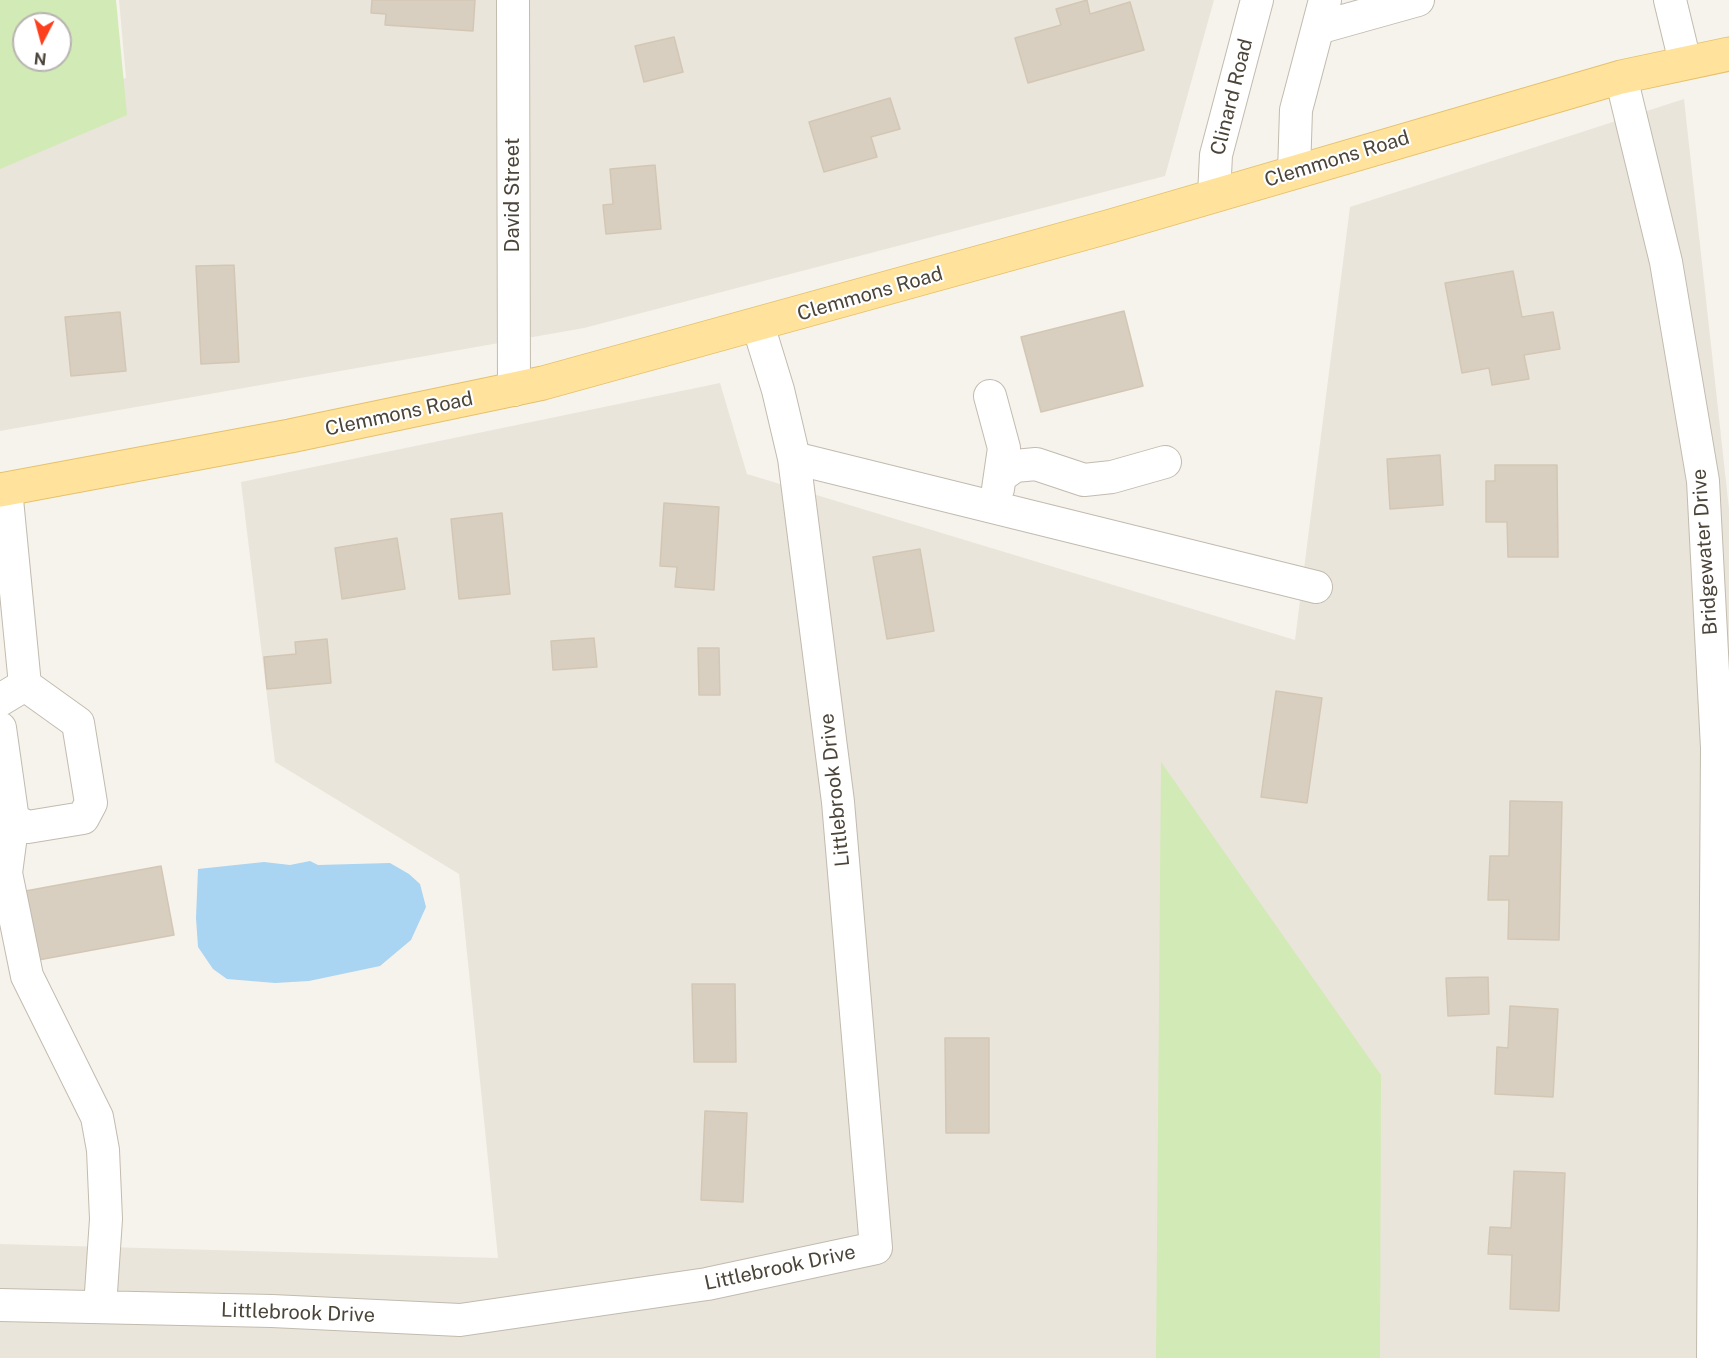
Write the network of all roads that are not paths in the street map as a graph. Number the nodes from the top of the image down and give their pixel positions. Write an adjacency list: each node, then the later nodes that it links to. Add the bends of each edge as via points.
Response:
1 (513, 0): 12 (street, David Street)
2 (1257, 0): 10 (street, Clinard Road, via 1216,155)
3 (1418, 0): 5 (street)
4 (1670, 0): 7 (street)
5 (1321, 14): 9 (street, via 1296,110)
6 (1729, 54): 7 (main road, Clemmons Road)
7 (1685, 62): 8 (main road, Clemmons Road)
8 (1621, 77): 9 (main road, Clemmons Road); 22 (street, Bridgewater Drive, via 1666,262 1703,480)
9 (1294, 172): 10 (main road, Clemmons Road)
10 (1214, 195): 11 (main road, Clemmons Road)
11 (758, 325): 12 (main road, Clemmons Road); 14 (street, Littlebrook Drive)
12 (514, 390): 17 (main road, Clemmons Road)
13 (990, 396): 16 (street, via 1004,448)
14 (794, 458): 18 (street); 25 (street, Littlebrook Drive, via 838,802 876,1248 707,1284 460,1320)
15 (1165, 462): 16 (street, via 1112,477 1084,480 1036,464 1015,466)
16 (1001, 476): 18 (street)
17 (3, 490): 20 (street)
18 (993, 507): 19 (street)
19 (1316, 587)
20 (13, 692): 23 (street, via 78,723 91,803 83,818 28,827)
21 (0, 728): 23 (street)
22 (1723, 748): 26 (street, Bridgewater Drive)
23 (13, 820): 25 (street, via 6,873 27,976 97,1117 103,1150 106,1219)
24 (0, 1305): 25 (street, Littlebrook Drive)
25 (100, 1307)
26 (1713, 1358)

